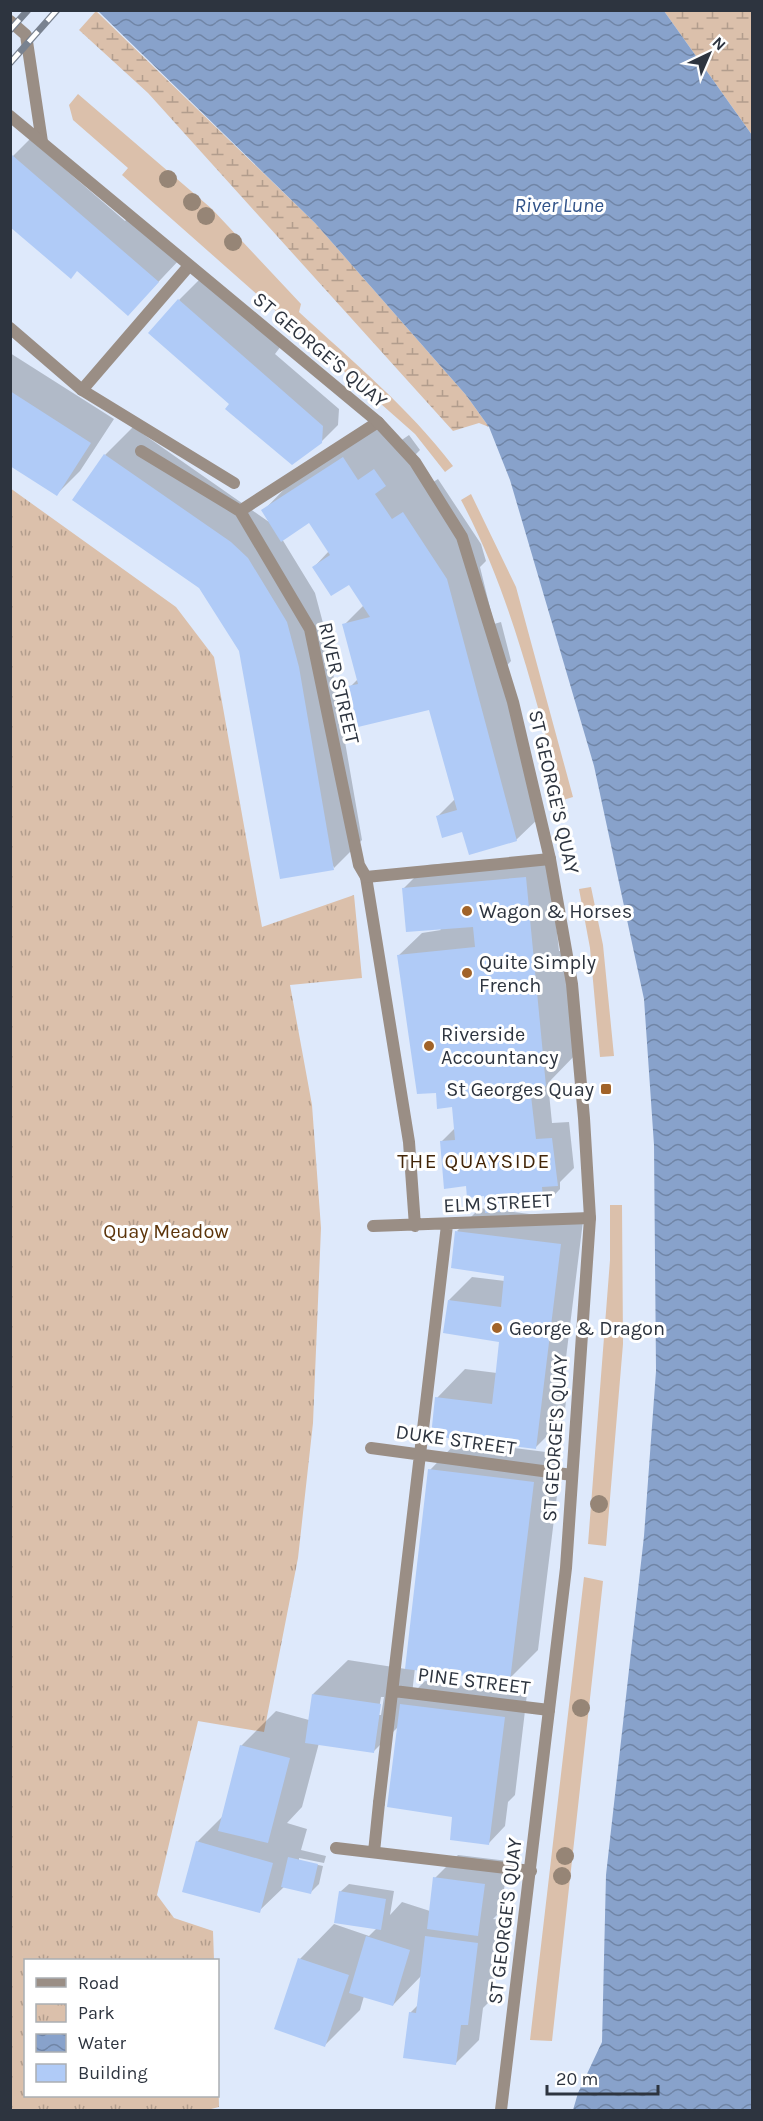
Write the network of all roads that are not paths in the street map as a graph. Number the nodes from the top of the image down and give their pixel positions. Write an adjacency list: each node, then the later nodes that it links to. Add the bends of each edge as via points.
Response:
1 (10, 21): 3 (street, via 26,35)
2 (10, 116): 3 (street, ST GEORGE'S QUAY)
3 (42, 141): 4 (street, ST GEORGE'S QUAY)
4 (188, 267): 6 (street); 7 (street, ST GEORGE'S QUAY)
5 (10, 328): 6 (street)
6 (82, 390): 9 (street)
7 (378, 422): 10 (street); 11 (street, ST GEORGE'S QUAY, via 415,462 462,537 513,702)
8 (141, 451): 10 (street, RIVER STREET)
9 (234, 483)
10 (240, 511): 12 (street, RIVER STREET, via 310,628 359,865)
11 (550, 859): 12 (street); 13 (street, ST GEORGE'S QUAY, via 573,984)
12 (366, 878): 16 (street, RIVER STREET, via 409,1142)
13 (590, 1218): 14 (street, ELM STREET); 19 (street, ST GEORGE'S QUAY)
14 (447, 1225): 16 (street, ELM STREET); 18 (street)
15 (373, 1226): 16 (street, ELM STREET)
16 (415, 1226)
17 (371, 1448): 18 (street, DUKE STREET)
18 (418, 1455): 19 (street, DUKE STREET); 20 (street)
19 (572, 1475): 21 (street, ST GEORGE'S QUAY, via 566,1568)
20 (394, 1691): 21 (street, PINE STREET); 23 (street)
21 (549, 1710): 24 (street, ST GEORGE'S QUAY)
22 (336, 1848): 23 (street)
23 (374, 1852): 24 (street)
24 (531, 1871): 25 (street, ST GEORGE'S QUAY)
25 (501, 2110)

